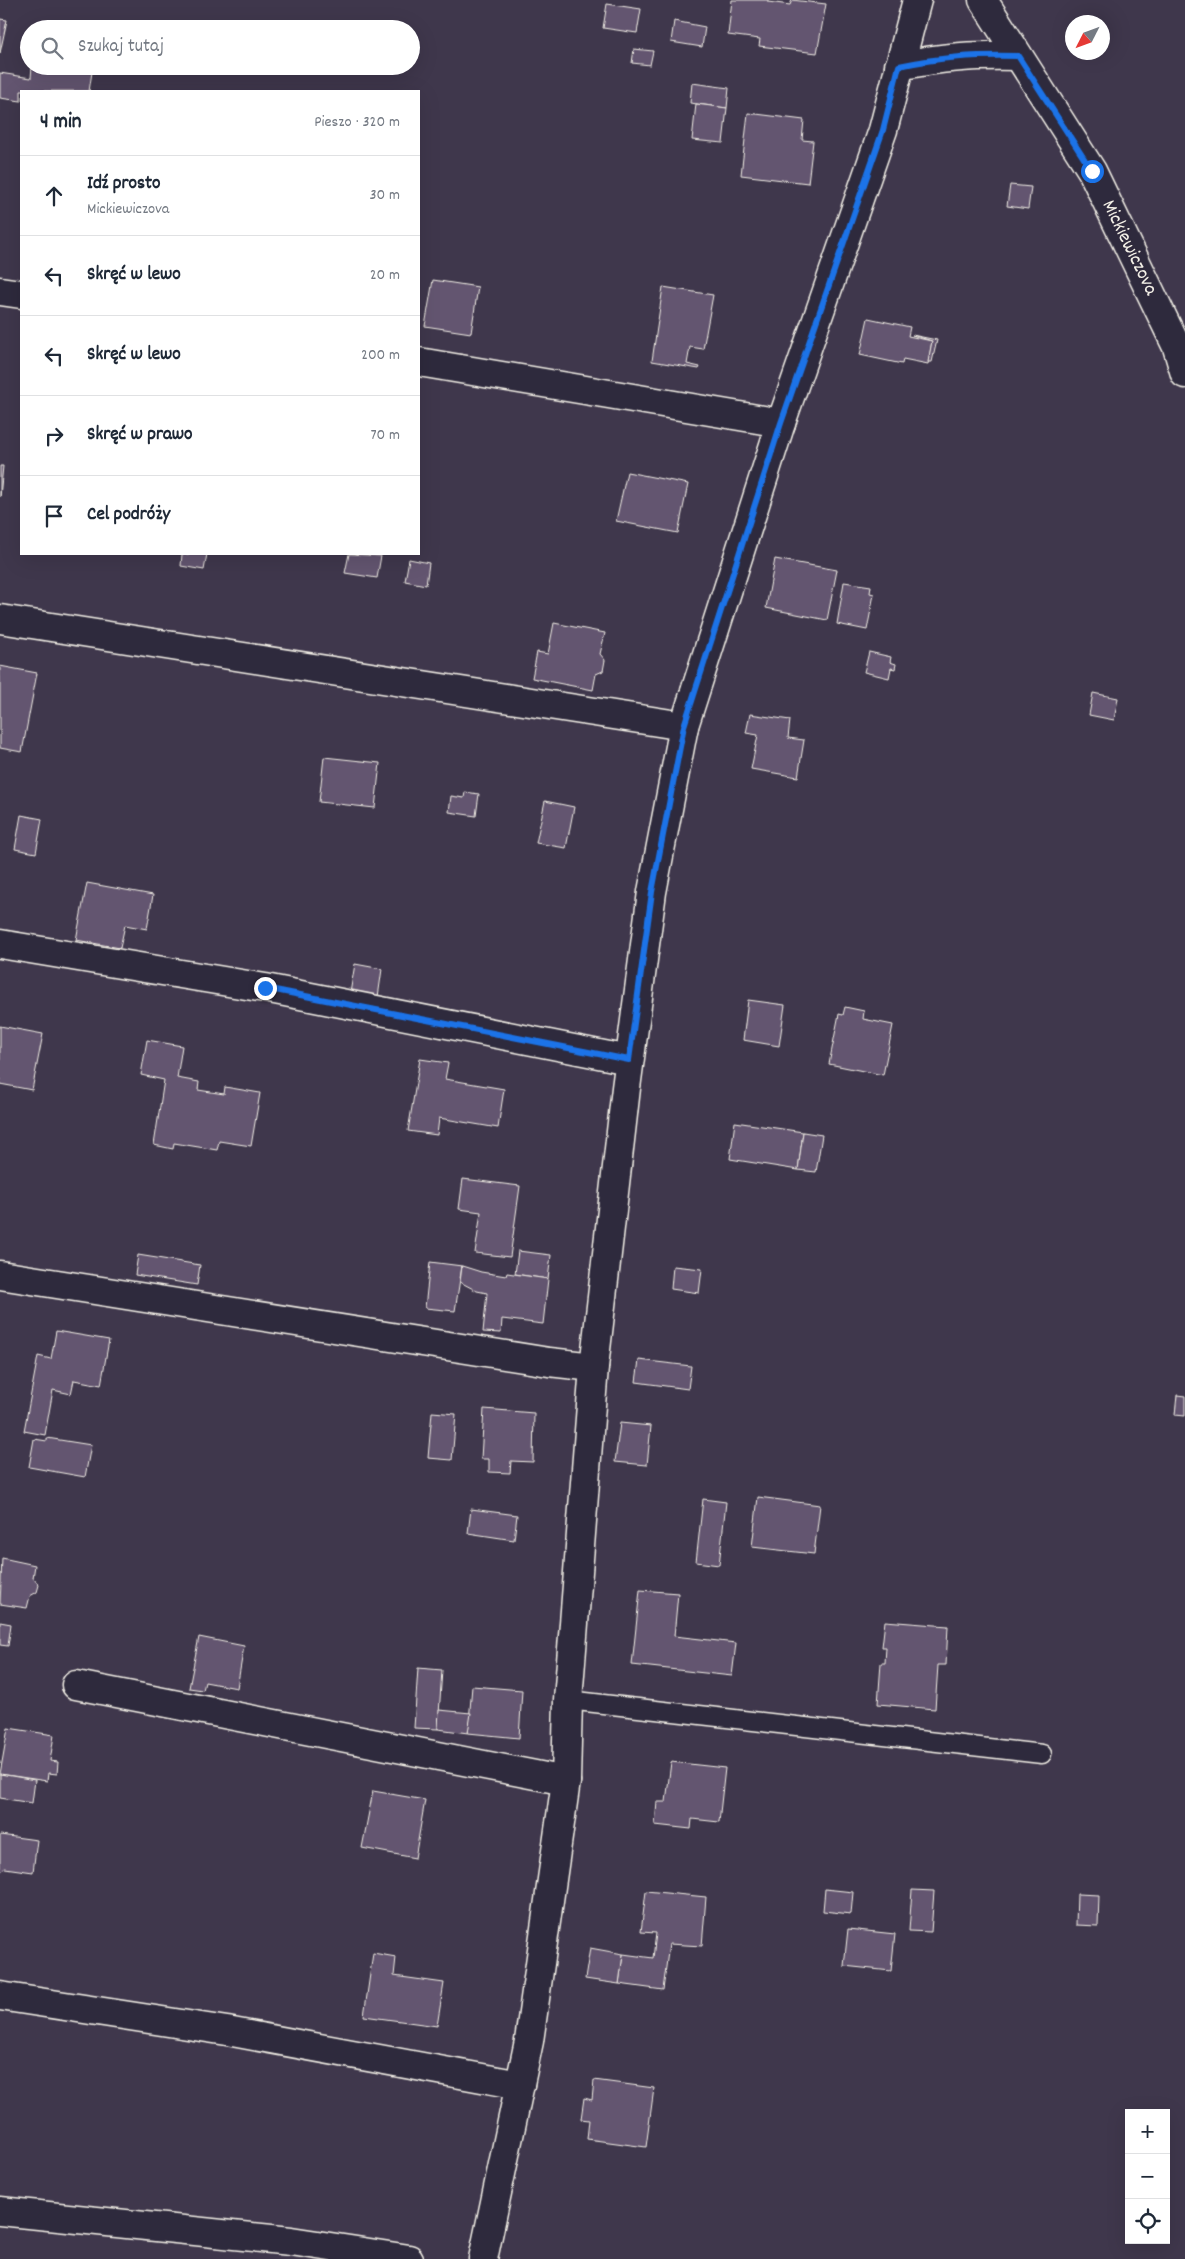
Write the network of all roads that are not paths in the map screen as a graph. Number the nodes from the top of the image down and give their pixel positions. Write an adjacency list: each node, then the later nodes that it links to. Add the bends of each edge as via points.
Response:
1 (917, 0): 4 (street)
2 (983, 0): 3 (street, Mickiewiczova)
3 (1018, 56): 4 (street, via 961,55); 8 (street, Mickiewiczova, via 1092,171 1176,347)
4 (899, 66): 9 (street, via 883,130)
5 (0, 290): 6 (street)
6 (20, 294)
7 (420, 362): 9 (street)
8 (1185, 374)
9 (781, 423): 11 (street)
10 (0, 619): 11 (street)
11 (684, 726): 13 (street, via 652,892)
12 (0, 944): 13 (street, via 265,988)
13 (629, 1060): 15 (street)
14 (0, 1275): 15 (street)
15 (594, 1367): 17 (street)
16 (76, 1685): 19 (street)
17 (568, 1700): 18 (lane); 19 (street)
18 (1042, 1754)
19 (566, 1781): 21 (street)
20 (0, 1996): 21 (street, via 227,2030)
21 (520, 2085): 24 (street)
22 (0, 2211): 23 (street, via 291,2241)
23 (409, 2259)
24 (482, 2259)

